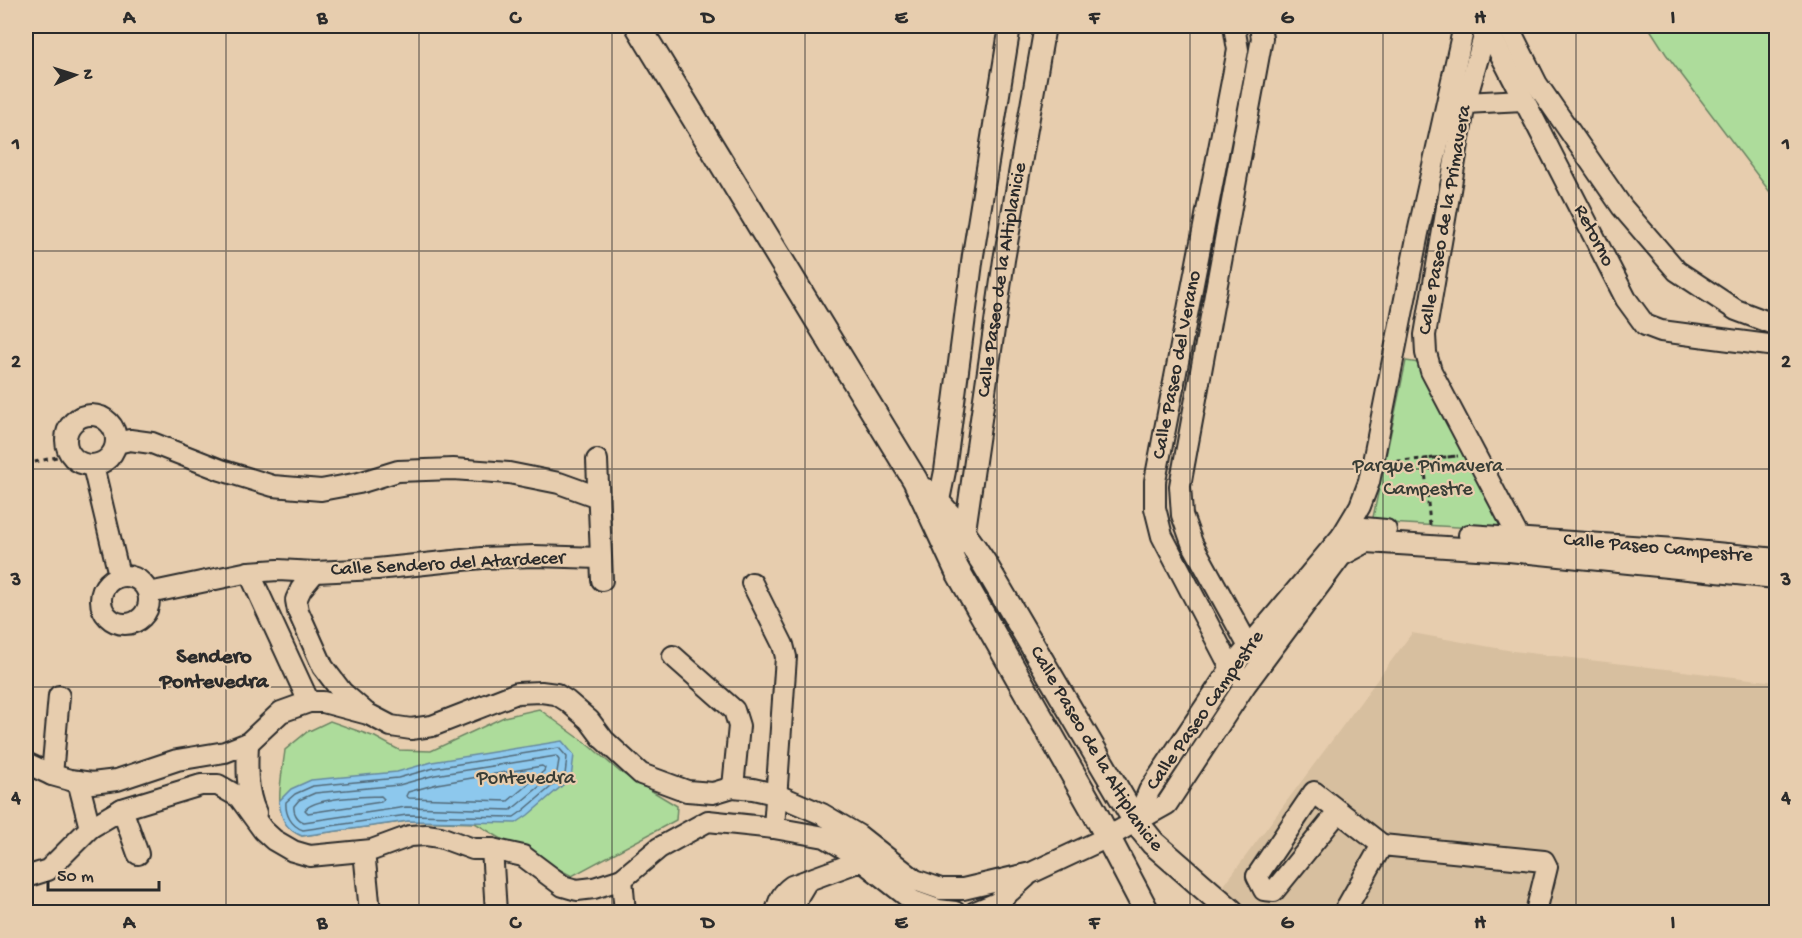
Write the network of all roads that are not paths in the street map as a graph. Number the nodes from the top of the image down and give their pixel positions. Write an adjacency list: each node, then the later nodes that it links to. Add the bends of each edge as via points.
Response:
1 (638, 26): 25 (main road)
2 (1010, 26): 15 (street, Calle Paseo de la Altiplanicie)
3 (1045, 26): 16 (street, Calle Paseo de la Altiplanicie)
4 (1234, 26): 12 (street, Calle Paseo del Verano, via 1238,50)
5 (1260, 26): 13 (street, Calle Paseo del Verano, via 1262,38)
6 (1464, 26): 11 (street, Calle Paseo de la Primavera)
7 (1487, 26): 9 (street, Retorno); 10 (street, Calle Paseo de la Primavera)
8 (1508, 26): 17 (street, via 1537,84 1622,207 1677,271 1736,310)
9 (1523, 100): 10 (street); 18 (street, Retorno, via 1626,299 1645,325 1675,333)
10 (1465, 103): 14 (street, Calle Paseo de la Primavera)
11 (1418, 233): 14 (street); 27 (street, Calle Paseo de la Primavera, via 1369,482)
12 (1203, 234): 13 (street); 19 (street, Calle Paseo del Verano)
13 (1225, 236): 20 (street, Calle Paseo del Verano)
14 (1441, 236): 28 (street, Calle Paseo de la Primavera, via 1425,335 1426,353 1431,371)
15 (973, 255): 16 (street); 25 (street, Calle Paseo de la Altiplanicie)
16 (1004, 260): 26 (street, Calle Paseo de la Altiplanicie)
17 (1776, 325)
18 (1776, 346)
19 (1176, 377): 20 (street); 42 (street, Calle Paseo del Verano, via 1155,481 1155,508 1162,536)
20 (1199, 381): 39 (street, Calle Paseo del Verano, via 1180,486 1182,515 1192,543)
21 (117, 443): 23 (street, via 109,459); 23 (street, via 113,427 101,416 85,415 71,424 66,439 70,454 80,463); 24 (street, via 152,443 273,486 321,490 398,471 453,469 509,473)
22 (597, 460): 24 (street)
23 (93, 466): 34 (street)
24 (598, 496): 29 (street)
25 (937, 514): 26 (main road, Calle Paseo de la Altiplanicie); 31 (main road, Calle Paseo de la Altiplanicie)
26 (965, 535): 31 (street, Calle Paseo de la Altiplanicie); 57 (main road, Calle Paseo de la Altiplanicie)
27 (1342, 536): 28 (street, Calle Paseo Campestre, via 1364,528); 39 (street, Calle Paseo Campestre)
28 (1525, 543): 30 (street, Calle Paseo Campestre, via 1676,549); 35 (street, Calle Paseo Campestre); 41 (street, Calle Paseo Campestre, via 1367,542 1341,556)
29 (600, 558): 33 (street, Calle Sendero del Atardecer, via 482,558); 36 (street)
30 (1776, 560)
31 (957, 570): 61 (main road, Calle Paseo de la Altiplanicie)
32 (249, 572): 33 (street, Calle Sendero del Atardecer); 38 (street, Calle Sendero del Atardecer); 45 (street)
33 (315, 572): 46 (street, Calle Sendero del Atardecer, via 296,600 298,612 322,667 342,692)
34 (119, 575): 38 (street, via 143,582); 38 (street, via 102,590 100,602 112,621 135,622 149,605)
35 (1776, 578)
36 (602, 580)
37 (752, 583): 53 (street, via 786,657)
38 (149, 593)
39 (1248, 645): 41 (street, Calle Paseo del Verano); 42 (street, Calle Paseo Campestre)
40 (673, 656): 51 (street, via 734,710 739,726)
41 (1263, 661): 43 (street, Calle Paseo Campestre)
42 (1231, 668): 43 (street, Calle Paseo del Verano); 57 (street, Calle Paseo Campestre, via 1149,791)
43 (1246, 684): 57 (street, Calle Paseo Campestre, via 1167,804)
44 (59, 696): 49 (street)
45 (309, 702): 46 (street); 47 (street, via 280,712)
46 (368, 714): 52 (street, via 392,726 411,729 432,726 517,693 556,694 589,720 604,740 641,774 687,791)
47 (248, 742): 50 (street, via 225,752 177,760 117,780); 60 (street, via 250,800)
48 (26, 763): 49 (street)
49 (52, 775): 50 (street)
50 (78, 781): 58 (street)
51 (733, 788): 52 (street); 53 (street)
52 (713, 793): 56 (street, via 707,801)
53 (775, 794): 59 (street); 66 (street, via 858,835)
54 (123, 809): 58 (street); 60 (street, via 201,785 218,785 239,797); 65 (street)
55 (1339, 811): 55 (street, via 1314,792 1257,876 1264,890 1274,891); 62 (street)
56 (708, 821): 59 (street); 69 (street, via 659,848)
57 (1136, 822): 61 (street); 79 (main road, Calle Paseo de la Altiplanicie, via 1153,843)
58 (90, 828): 68 (street, via 48,870)
59 (774, 828): 66 (street, via 825,837)
60 (263, 830): 64 (street, via 292,851 310,856)
61 (1108, 837): 67 (street); 78 (main road, Calle Paseo de la Altiplanicie)
62 (1382, 845): 80 (street); 81 (street, via 1544,861 1547,867)
63 (492, 849): 64 (street, via 473,849 426,835 410,836); 69 (street, via 523,856 570,888 594,888); 72 (street)
64 (364, 851): 71 (street)
65 (138, 854)
66 (870, 855): 67 (street, via 941,889 963,889); 70 (street); 76 (street, via 913,901)
67 (1031, 873): 77 (street, via 997,903)
68 (26, 877)
69 (621, 879): 73 (street)
70 (807, 880): 74 (street, via 783,892); 75 (street)
71 (370, 912)
72 (496, 912)
73 (625, 912)
74 (776, 912)
75 (795, 912)
76 (955, 912)
77 (975, 912)
78 (1147, 912)
79 (1232, 912)
80 (1344, 912)
81 (1536, 912)

